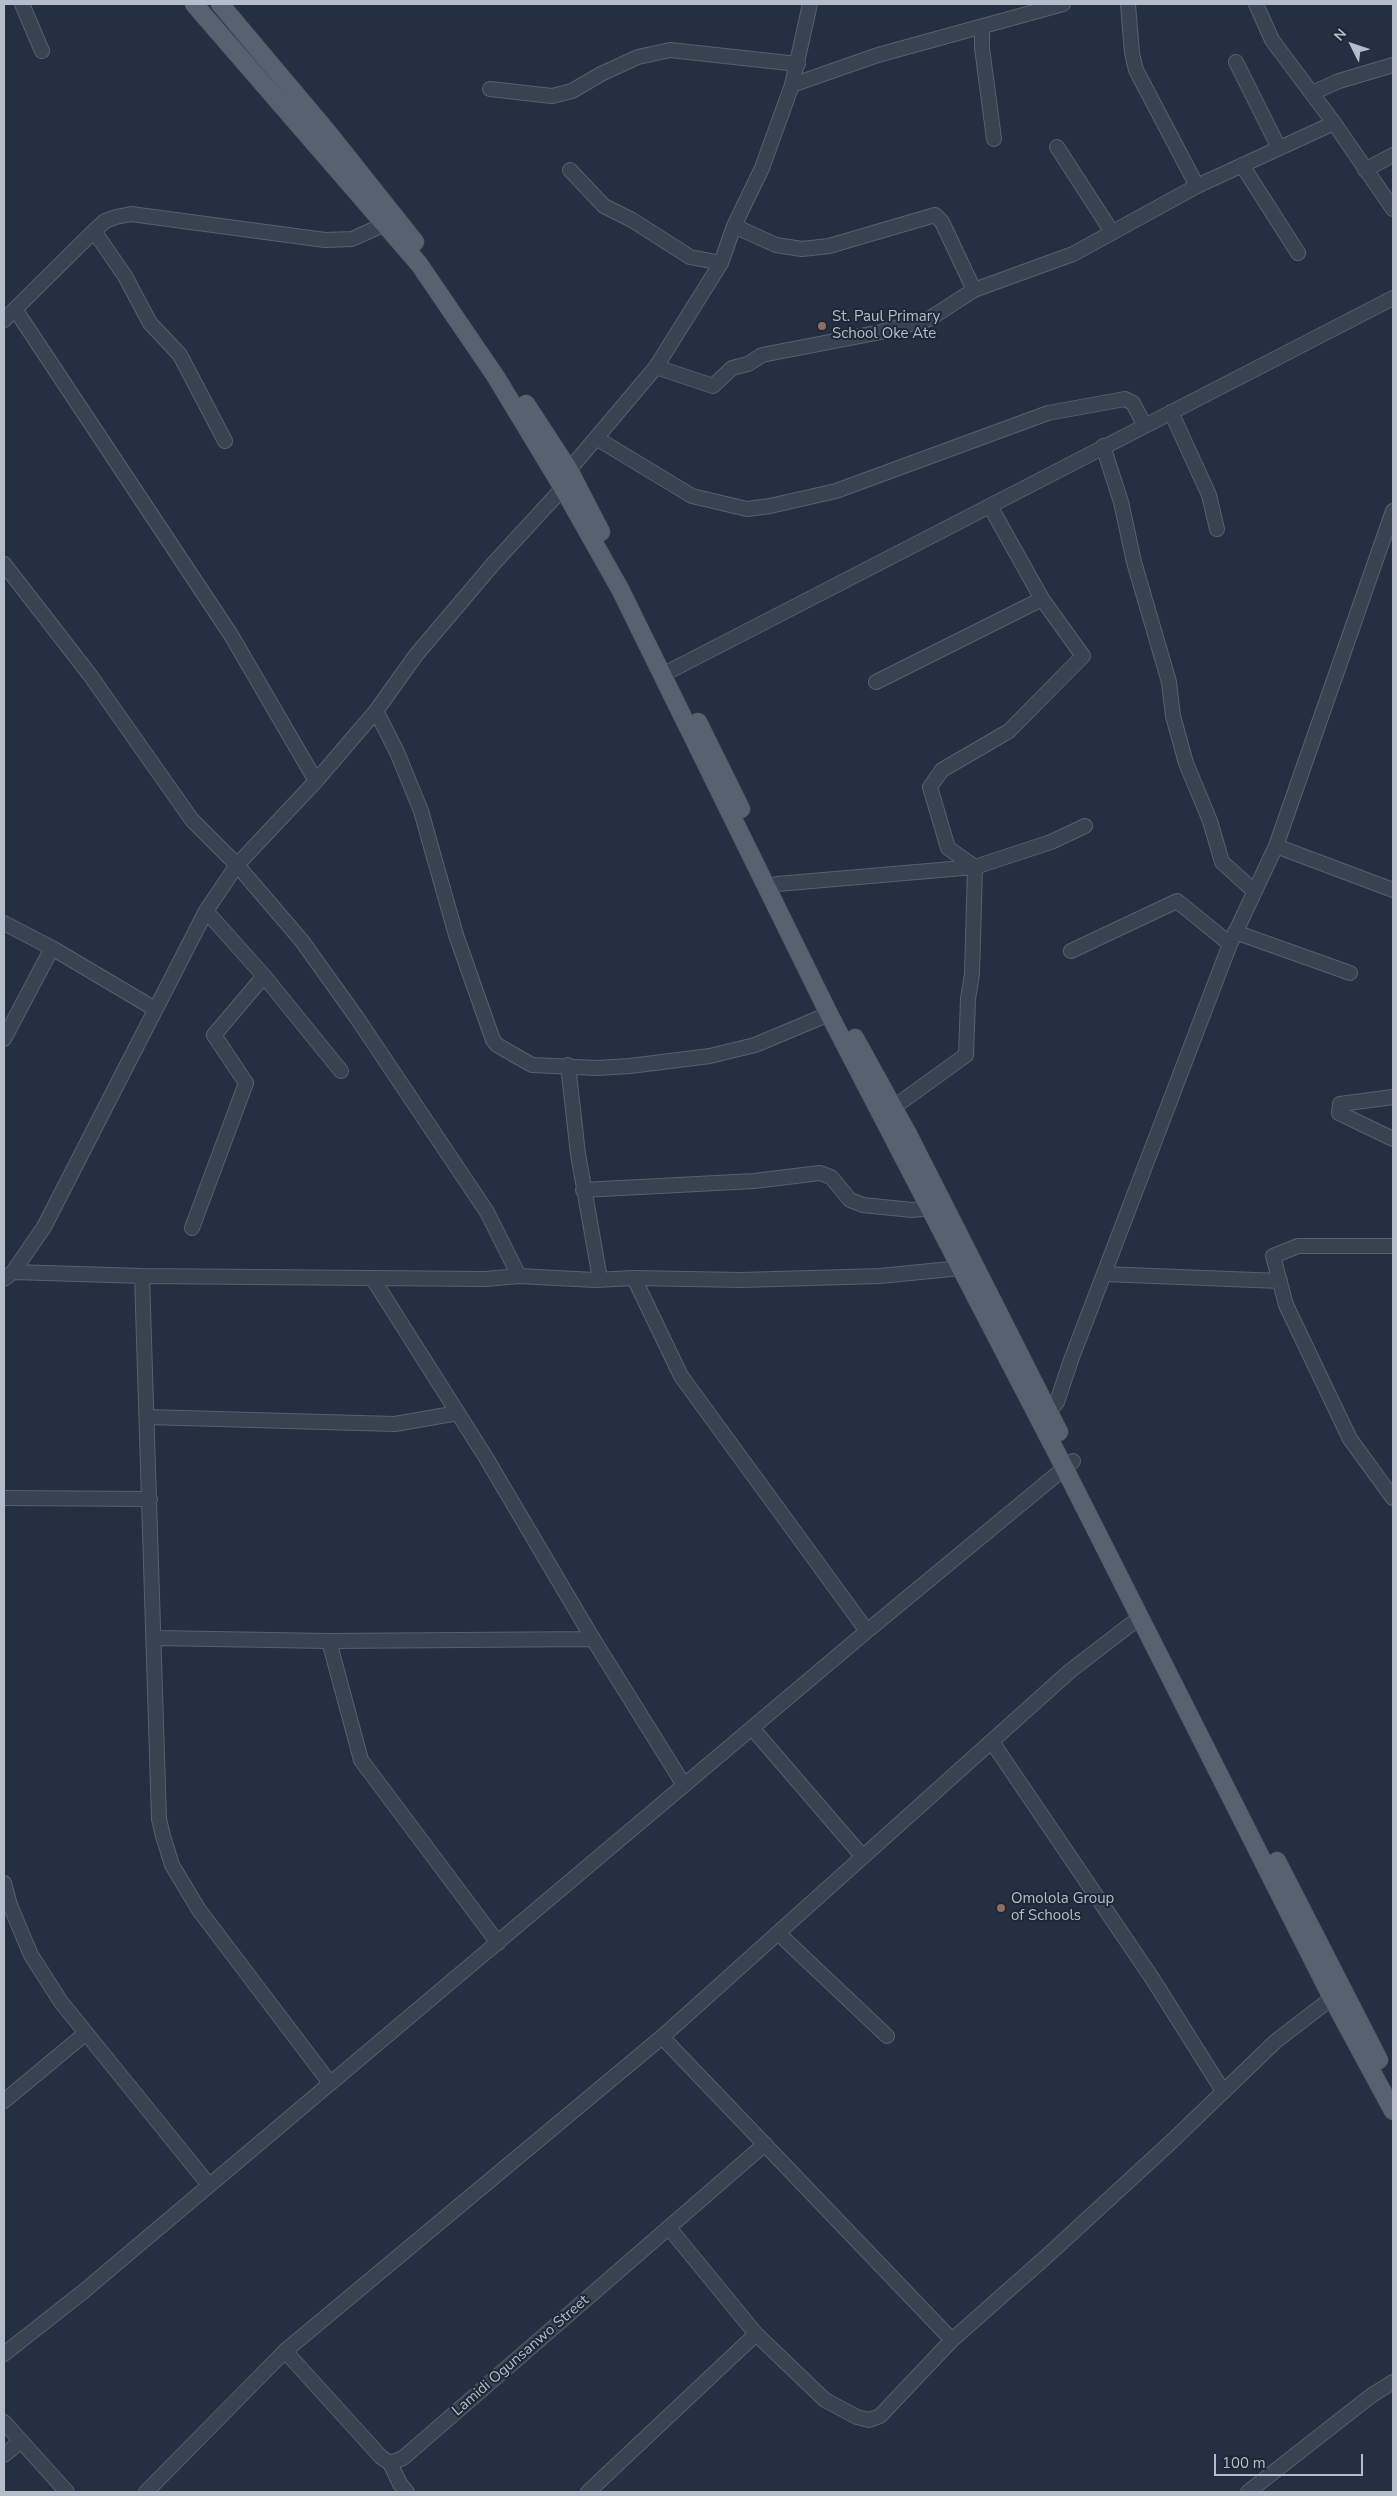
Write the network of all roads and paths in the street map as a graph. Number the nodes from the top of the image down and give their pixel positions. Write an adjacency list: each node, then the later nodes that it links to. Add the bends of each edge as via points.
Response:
1 (22, 4): 9 (street)
2 (194, 4): 26 (main road)
3 (220, 4): 42 (main road, via 428,258)
4 (810, 4): 11 (street)
5 (1063, 4): 8 (street)
6 (1128, 4): 24 (street, via 1136,70)
7 (1256, 4): 15 (street, via 1272,40)
8 (982, 27): 13 (street, via 878,55); 17 (street)
9 (42, 51)
10 (1236, 62): 19 (street)
11 (798, 64): 13 (street); 14 (street, via 670,50 638,57 572,90 552,96)
12 (1393, 65): 15 (street, via 1339,81)
13 (792, 86): 27 (street, via 762,168)
14 (490, 89)
15 (1312, 93): 16 (street)
16 (1334, 123): 19 (street); 23 (street)
17 (994, 139)
18 (1057, 147): 29 (street)
19 (1279, 148): 21 (street)
20 (1393, 155): 23 (street)
21 (1242, 165): 24 (street); 30 (street)
22 (570, 170): 31 (street, via 604,206 690,257)
23 (1365, 170): 25 (street)
24 (1197, 186): 29 (street)
25 (1393, 209)
26 (385, 224): 28 (street, via 352,239 325,240 131,214 106,221); 43 (main road, via 420,264 496,377)
27 (734, 226): 31 (street); 32 (street, via 776,245 802,249 829,246 935,215 942,222)
28 (94, 231): 34 (street); 40 (street, via 126,276 150,323 180,355)
29 (1112, 232): 32 (street, via 1073,254)
30 (1298, 253)
31 (722, 263): 36 (street)
32 (974, 290): 36 (street, via 929,319 881,332 762,355 748,364 732,368 713,386)
33 (1393, 298): 37 (street)
34 (15, 309): 35 (street); 52 (street, via 231,635)
35 (4, 320)
36 (656, 367): 39 (street)
37 (1171, 412): 38 (street); 46 (street, via 1209,495)
38 (1145, 426): 39 (street, via 1133,403 1125,399 1048,413 836,491 747,509 692,496); 41 (street)
39 (596, 438): 42 (street)
40 (225, 441)
41 (1102, 446): 44 (street); 59 (street, via 1169,682 1173,716 1186,763 1210,821 1222,862)
42 (569, 470): 49 (main road)
43 (563, 488): 49 (main road); 51 (street, via 416,655)
44 (990, 506): 48 (street); 49 (street)
45 (1393, 511): 54 (street)
46 (1217, 529)
47 (4, 564): 55 (street, via 90,675 192,820)
48 (1042, 599): 50 (street); 56 (street, via 1083,656 1009,731 942,770 930,787 948,848)
49 (667, 672): 57 (main road); 68 (main road)
50 (876, 682)
51 (376, 711): 52 (street); 70 (street, via 421,811 456,935 493,1040 505,1051 532,1065)
52 (316, 781): 55 (street)
53 (1085, 826): 56 (street, via 1051,842)
54 (1276, 846): 58 (street); 59 (street)
55 (237, 865): 60 (street); 83 (street, via 302,941 357,1018 487,1212)
56 (975, 867): 57 (street); 73 (street, via 966,1055)
57 (777, 884): 73 (main road, via 840,1013)
58 (1393, 890)
59 (1254, 891): 62 (street)
60 (206, 911): 66 (street); 67 (street)
61 (4, 923): 63 (street)
62 (1233, 938): 64 (street, via 1177,901); 65 (street); 80 (street)
63 (52, 948): 67 (street); 69 (street)
64 (1071, 951)
65 (1350, 973)
66 (264, 976): 71 (street); 77 (street, via 214,1034 246,1084)
67 (154, 1009): 81 (street, via 48,1219 30,1251)
68 (829, 1014): 70 (street, via 755,1045 710,1056 630,1066 597,1068); 76 (main road)
69 (4, 1039)
70 (568, 1065): 75 (street)
71 (341, 1071)
72 (1393, 1097): 74 (street, via 1340,1104 1339,1113)
73 (894, 1108): 88 (main road)
74 (1393, 1139)
75 (583, 1190): 76 (street, via 754,1181 820,1173 831,1177 850,1200 863,1205 912,1210); 86 (street)
76 (931, 1208): 79 (main road)
77 (192, 1228)
78 (1393, 1246): 87 (street, via 1298,1246 1273,1256)
79 (961, 1268): 85 (street, via 880,1276 750,1280); 91 (main road)
80 (1104, 1274): 87 (street); 88 (street, via 1057,1402)
81 (9, 1276): 82 (street)
82 (142, 1276): 84 (street); 90 (street)
83 (519, 1276): 84 (street, via 485,1280); 86 (street)
84 (373, 1278): 89 (street)
85 (634, 1278): 86 (street); 96 (street, via 681,1376)
86 (600, 1279)
87 (1280, 1281): 93 (street, via 1286,1305 1350,1439)
88 (1049, 1412): 91 (main road)
89 (458, 1413): 90 (street, via 394,1424); 98 (street)
90 (147, 1417): 94 (street)
91 (1068, 1464): 95 (main road); 96 (street); 112 (main road)
92 (4, 1498): 94 (street)
93 (1393, 1498)
94 (150, 1499): 97 (street)
95 (1139, 1618): 101 (street, via 1070,1671); 107 (main road)
96 (867, 1631): 100 (street)
97 (155, 1638): 99 (street); 111 (street, via 159,1819 172,1865 199,1910)
98 (593, 1639): 99 (street); 102 (street)
99 (329, 1641): 106 (street, via 361,1760)
100 (752, 1728): 102 (street); 103 (street)
101 (992, 1742): 103 (street); 113 (street, via 1152,1978)
102 (684, 1786): 106 (street)
103 (863, 1857): 105 (street)
104 (4, 1883): 108 (street, via 31,1955)
105 (778, 1933): 109 (street); 110 (street)
106 (498, 1944): 111 (street)
107 (1332, 1998): 113 (street, via 1276,2041); 115 (main road)
108 (86, 2034): 114 (street); 117 (street)
109 (887, 2036)
110 (662, 2037): 116 (street); 121 (street)
111 (330, 2083): 117 (street)
112 (1393, 2087)
113 (1223, 2092): 120 (street)
114 (4, 2101)
115 (1393, 2111)
116 (765, 2144): 118 (street, Lamidi Ogunsanwo Street); 120 (street)
117 (209, 2184): 122 (street, via 84,2291)
118 (670, 2229): 119 (street); 127 (street, Lamidi Ogunsanwo Street, via 403,2458)
119 (756, 2334): 120 (street, via 825,2400 869,2420 880,2416); 131 (street)
120 (952, 2340)
121 (285, 2351): 127 (street, via 381,2457); 129 (street)
122 (4, 2354)
123 (1393, 2382): 132 (street)
124 (4, 2422): 125 (street)
125 (20, 2442): 126 (street); 128 (street)
126 (4, 2455)
127 (390, 2462): 130 (street)
128 (67, 2492)
129 (146, 2492)
130 (407, 2492)
131 (588, 2492)
132 (1248, 2492)

